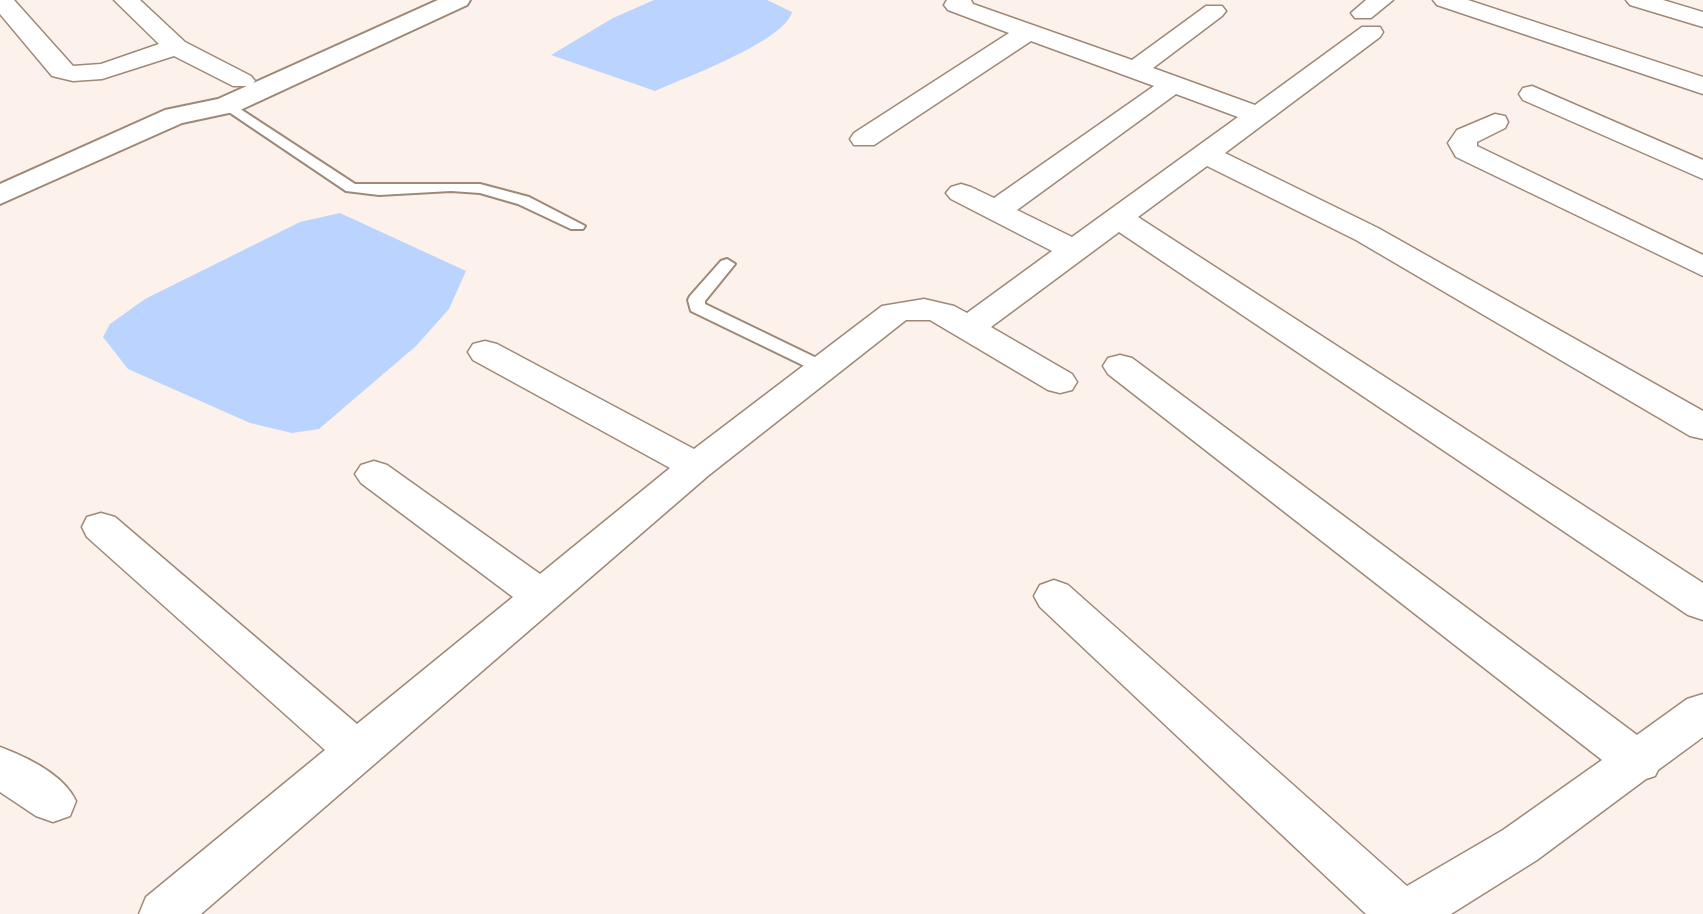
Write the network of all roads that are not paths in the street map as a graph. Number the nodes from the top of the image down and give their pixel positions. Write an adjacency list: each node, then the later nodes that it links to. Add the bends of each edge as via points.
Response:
1 (1, 0): 12 (street, via 61,71 69,74 97,72)
2 (126, 0): 12 (street)
3 (427, 0): 14 (highway)
4 (458, 0): 18 (highway)
5 (959, 0): 11 (street, via 956,5)
6 (1444, 0): 16 (street)
7 (1638, 0): 10 (street)
8 (1214, 11): 13 (street)
9 (1371, 15): 19 (street)
10 (1703, 20)
11 (1028, 32): 13 (street); 22 (street)
12 (176, 47): 14 (street)
13 (1135, 70): 15 (street)
14 (242, 82): 20 (highway, via 193,101)
15 (1173, 84): 19 (street); 27 (street)
16 (1703, 86)
17 (1532, 94): 24 (street)
18 (228, 104): 20 (highway); 29 (lane, via 351,188 368,192 465,187 505,193)
19 (1259, 115): 23 (street)
20 (175, 116): 26 (highway)
21 (1495, 122): 32 (street, via 1467,136 1462,143 1466,151)
22 (864, 139)
23 (1205, 154): 28 (street); 38 (street, via 1367,234)
24 (1703, 170)
25 (961, 193): 27 (street)
26 (0, 195)
27 (996, 211): 30 (street)
28 (1120, 219): 30 (street); 44 (street)
29 (577, 226)
30 (1075, 251): 33 (street)
31 (727, 264): 36 (lane, via 701,290 697,307)
32 (1703, 267)
33 (968, 328): 36 (street, via 925,307 908,308 894,313); 37 (street)
34 (485, 352): 39 (street)
35 (1120, 366): 47 (street)
36 (823, 368): 39 (street)
37 (1060, 382)
38 (1703, 427)
39 (696, 466): 42 (street)
40 (374, 474): 42 (street)
41 (101, 527): 46 (street)
42 (540, 595): 46 (street)
43 (1054, 596): 51 (street)
44 (1703, 604)
45 (1703, 712): 47 (street)
46 (356, 750): 50 (street)
47 (1639, 762): 51 (street, via 1520,845)
48 (0, 767): 49 (street)
49 (53, 801)
50 (164, 914)
51 (1404, 914)

